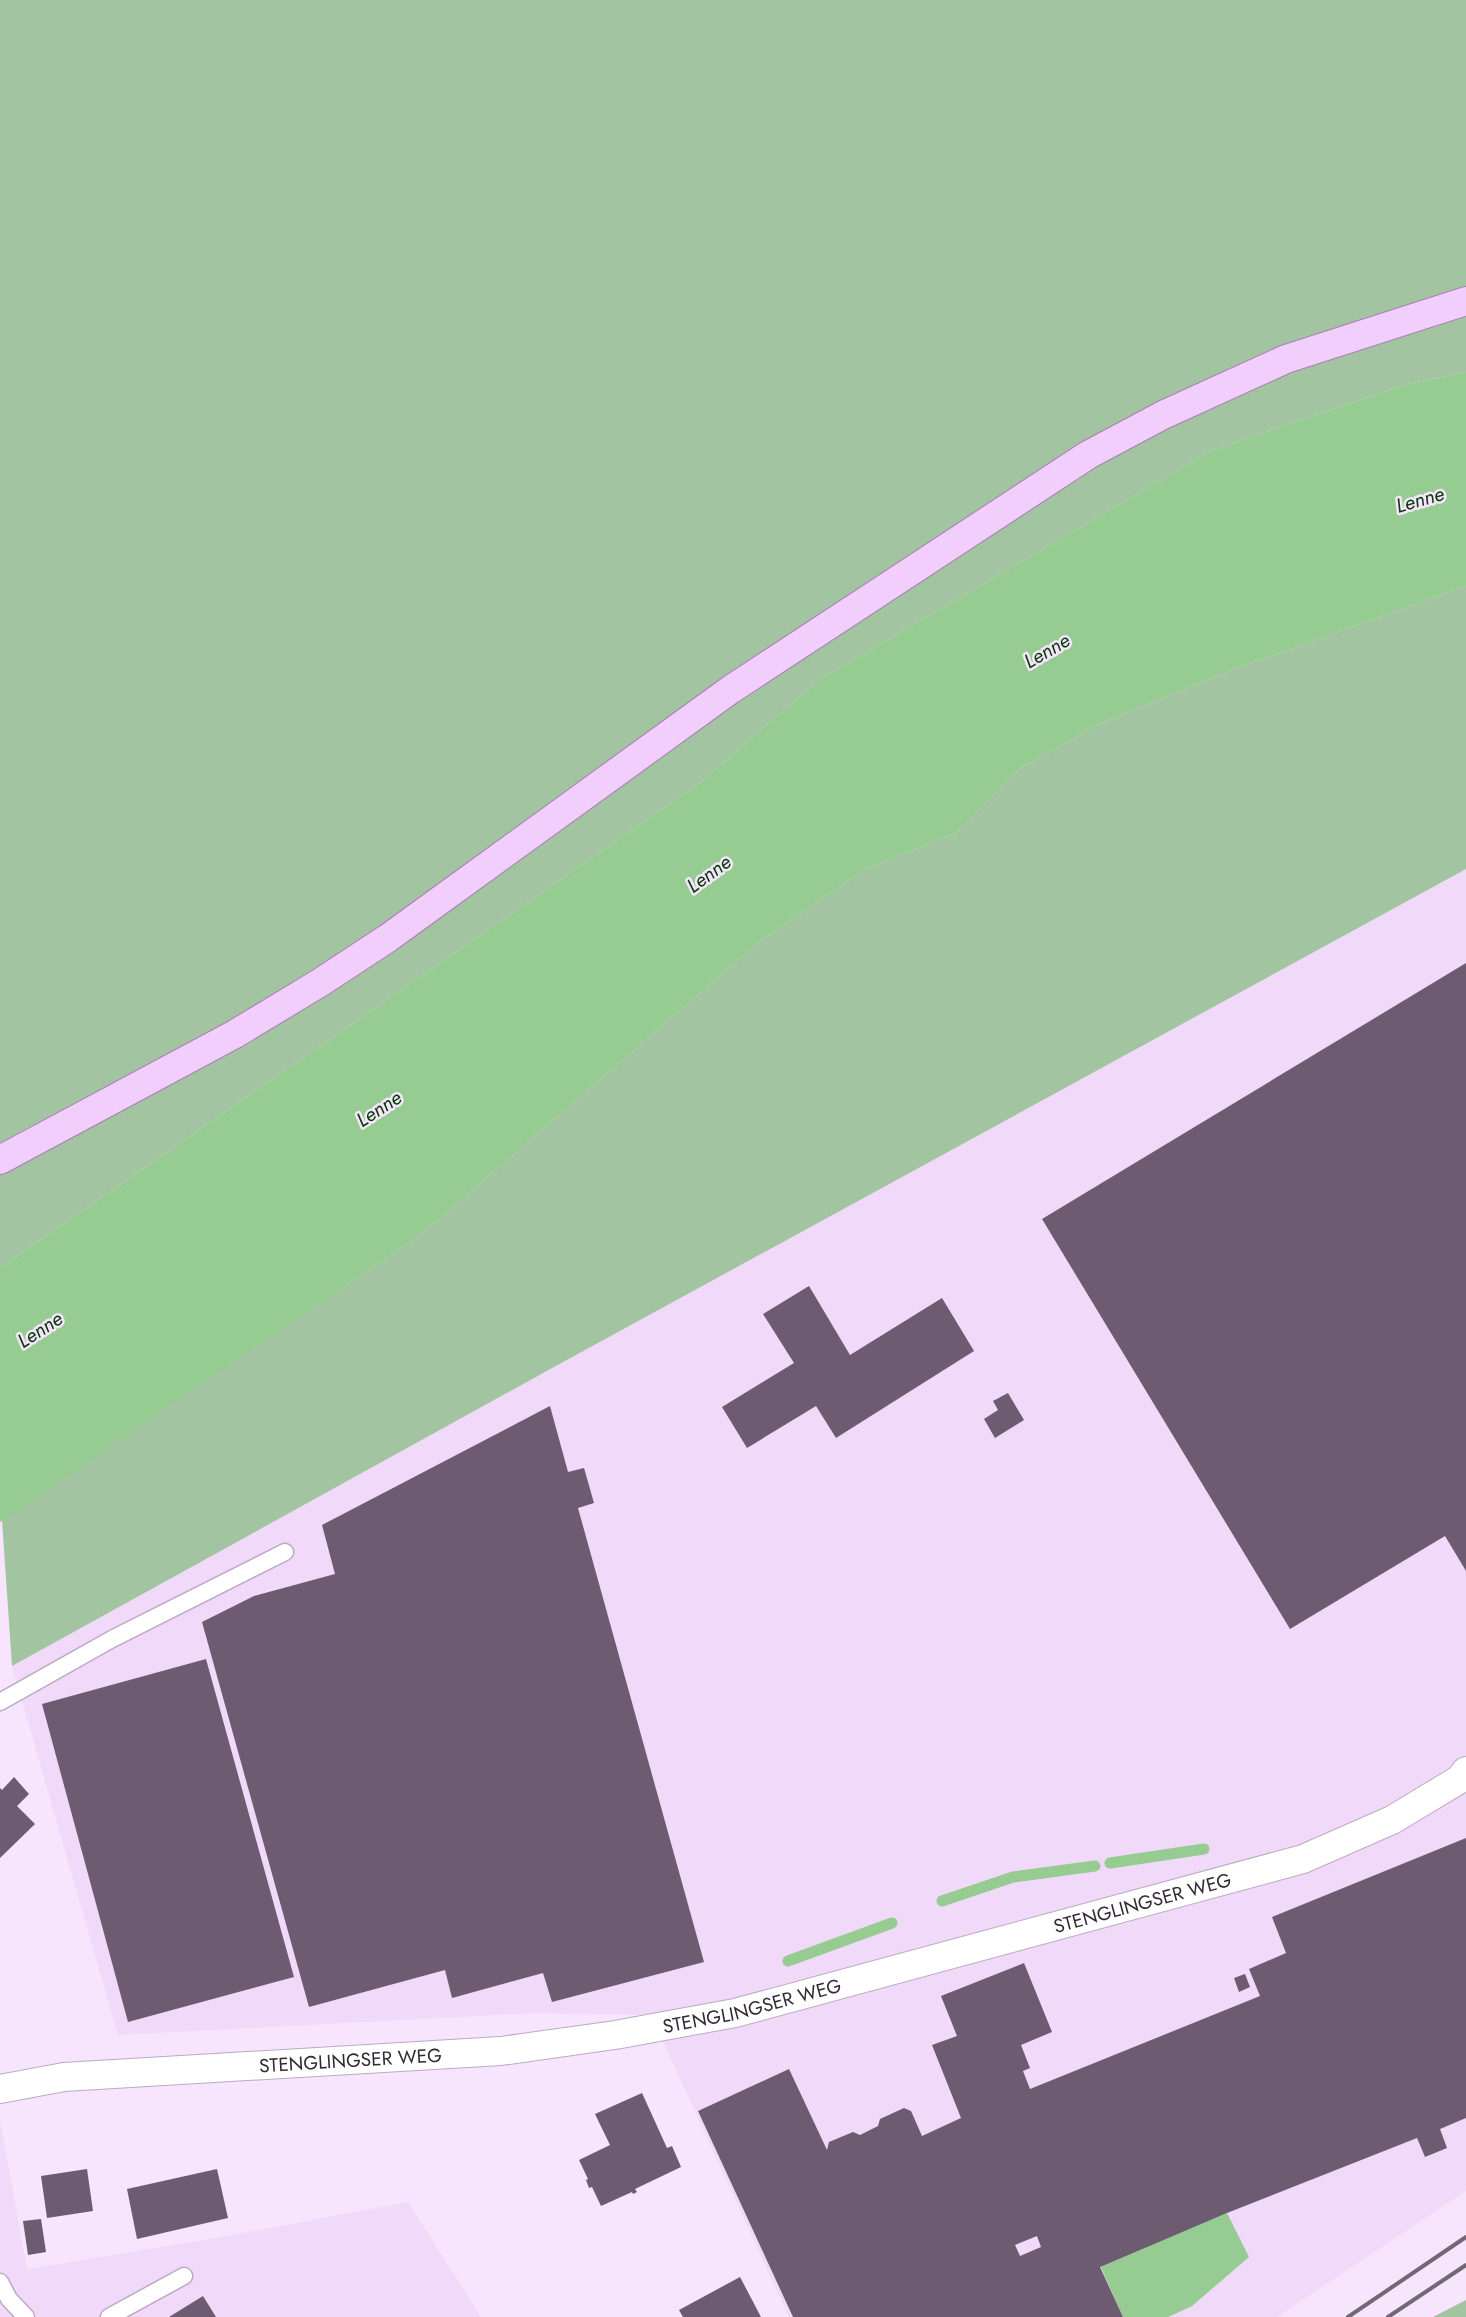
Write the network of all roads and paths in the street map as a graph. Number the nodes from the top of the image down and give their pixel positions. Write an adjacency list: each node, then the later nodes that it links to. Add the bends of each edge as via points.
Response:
1 (1466, 301): 2 (main road, via 1286,359 1163,415 1088,455 730,690 388,938 321,982 235,1034)
2 (0, 1160)
3 (285, 1552): 4 (lane, via 112,1640)
4 (0, 1702)
5 (1466, 1771): 6 (street, STENGLINGSER WEG, via 1460,1779 1392,1820 1303,1859 735,2013 501,2051 64,2077)
6 (0, 2089)
7 (184, 2276): 10 (lane)
8 (0, 2282): 9 (lane, via 9,2299)
9 (26, 2317)
10 (109, 2317)

